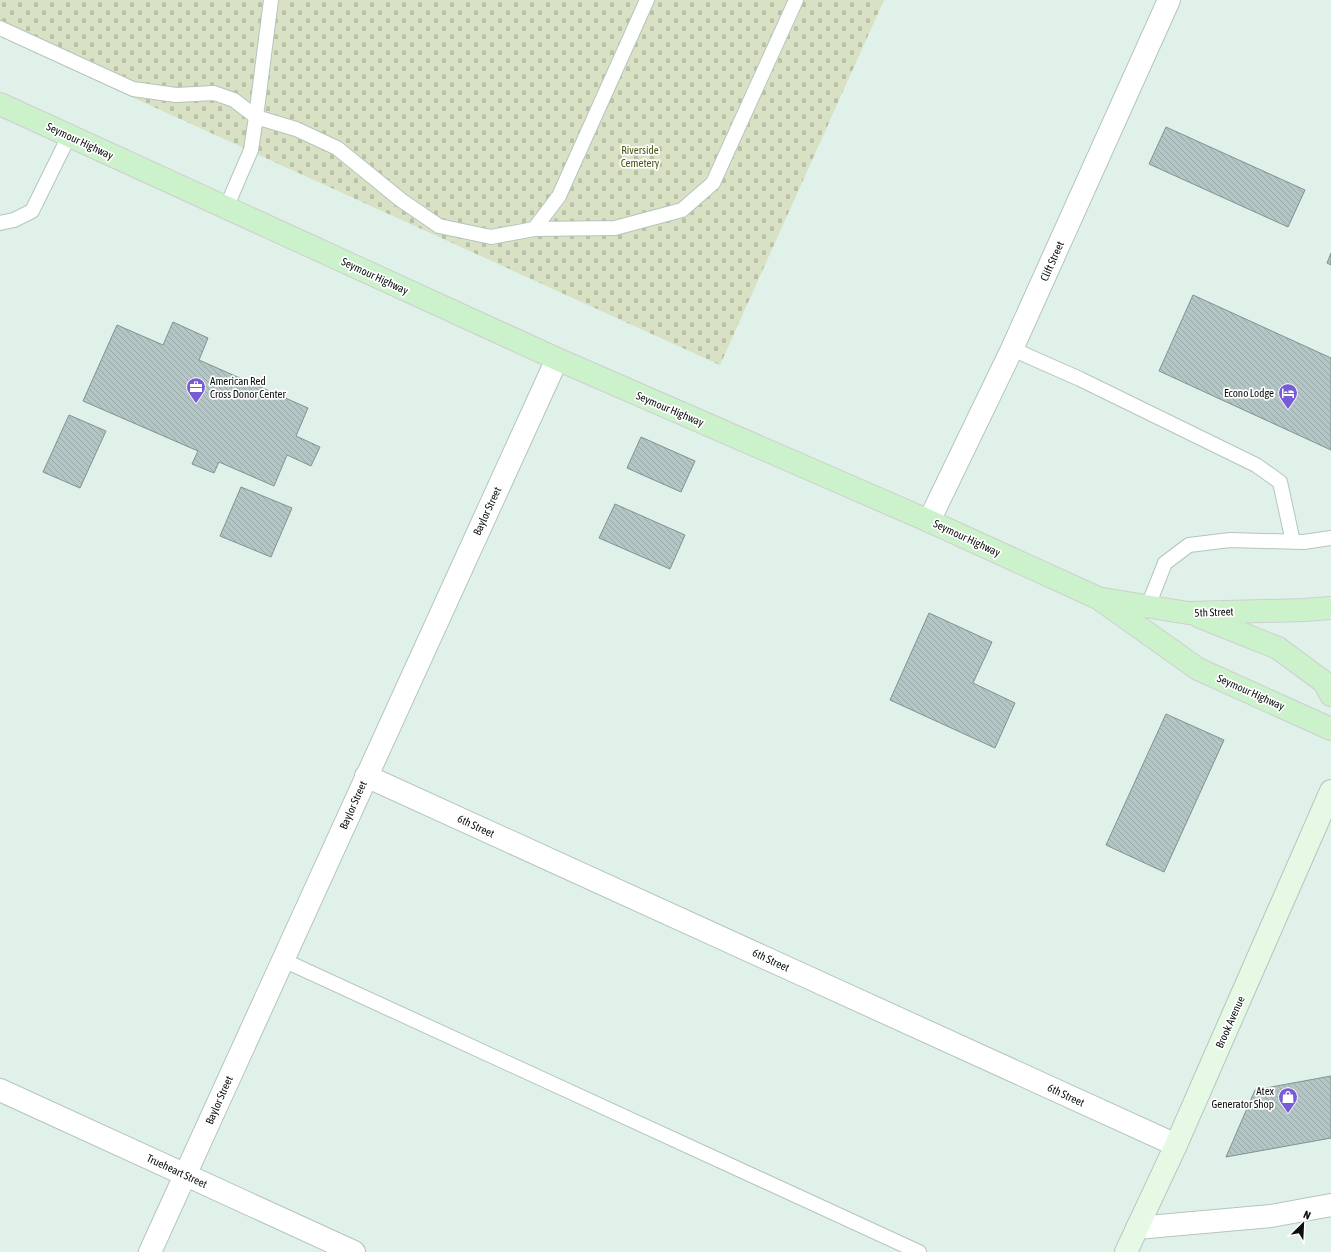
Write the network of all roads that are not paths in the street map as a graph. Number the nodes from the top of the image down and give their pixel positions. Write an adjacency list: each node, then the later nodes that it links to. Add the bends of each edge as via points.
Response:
1 (271, 0): 7 (lane)
2 (647, 0): 11 (lane, via 559,196)
3 (796, 0): 11 (lane, via 713,183 682,210 615,228)
4 (1169, 0): 12 (street, Clift Street)
5 (0, 28): 7 (lane, via 133,89 176,95 214,93 234,100)
6 (0, 104): 8 (main road, Seymour Highway)
7 (256, 116): 9 (lane, via 251,150); 11 (lane, via 296,129 337,148 401,200 439,226 491,238)
8 (69, 136): 9 (main road, Seymour Highway); 10 (lane, via 32,211 14,220)
9 (226, 208): 13 (main road, Seymour Highway)
10 (0, 223)
11 (534, 229)
12 (1012, 348): 14 (street, Clift Street); 16 (lane, via 1256,465 1280,482)
13 (557, 359): 14 (main road, Seymour Highway); 23 (street, Baylor Street)
14 (929, 520): 17 (main road, Seymour Highway)
15 (1331, 538): 16 (lane)
16 (1292, 542): 18 (lane, via 1230,540 1189,545 1165,563)
17 (1098, 598): 18 (main road, 5th Street); 22 (main road, Seymour Highway, via 1198,668)
18 (1148, 606): 20 (main road, 5th Street)
19 (1331, 608): 20 (main road, 5th Street)
20 (1188, 613): 21 (main road, via 1278,648 1324,682)
21 (1331, 695)
22 (1331, 729)
23 (366, 776): 25 (street, Baylor Street); 27 (street, 6th Street)
24 (1331, 790): 27 (street, Brook Avenue)
25 (283, 960): 28 (street, Baylor Street); 33 (lane)
26 (0, 1090): 28 (street, Trueheart Street)
27 (1176, 1145): 30 (street, Brook Avenue)
28 (185, 1175): 31 (street, Baylor Street); 32 (street, Trueheart Street)
29 (1331, 1205): 30 (street, via 1271,1216)
30 (1137, 1228): 34 (street, Brook Avenue)
31 (150, 1252)
32 (354, 1252)
33 (919, 1252)
34 (1126, 1252)

